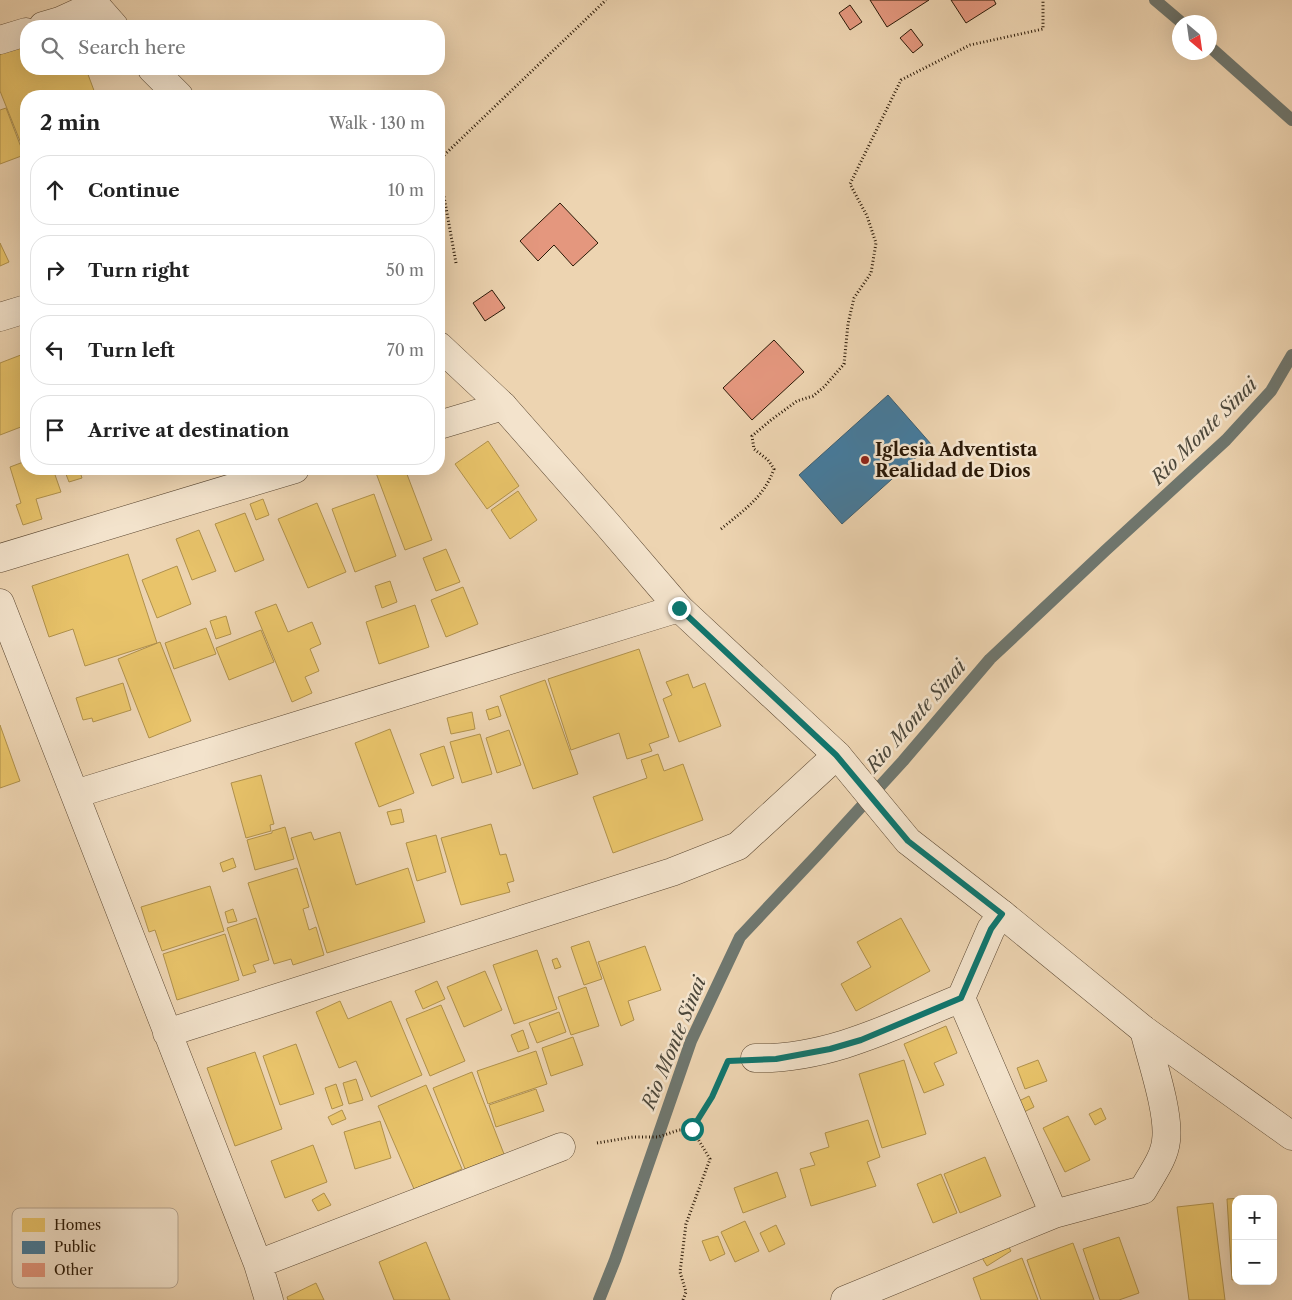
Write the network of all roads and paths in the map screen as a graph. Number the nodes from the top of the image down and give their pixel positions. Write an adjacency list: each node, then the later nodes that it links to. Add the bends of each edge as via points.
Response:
1 (606, 0): 10 (path)
2 (1043, 0): 19 (path, via 1043,29 970,45 901,80 850,184 867,216 876,243 871,273 854,298 844,364 824,387 797,401 752,436 754,449 774,469 769,483 757,498)
3 (93, 2): 4 (street); 5 (street)
4 (62, 20)
5 (109, 20)
6 (20, 34): 7 (street)
7 (0, 40)
8 (158, 75): 9 (street)
9 (173, 90)
10 (445, 154)
11 (445, 202): 12 (path)
12 (456, 263)
13 (20, 311): 14 (street)
14 (0, 317)
15 (445, 352): 16 (street)
16 (503, 406): 17 (street); 22 (street)
17 (445, 423)
18 (275, 475): 20 (street)
19 (722, 529)
20 (0, 558)
21 (0, 603): 24 (street)
22 (679, 608): 23 (street); 24 (street)
23 (845, 766): 25 (street, via 908,841); 28 (street, via 738,846 672,872)
24 (74, 794): 28 (street)
25 (1002, 914): 26 (street, via 991,929); 27 (street)
26 (961, 998): 29 (street, via 861,1040 776,1059); 33 (street)
27 (1144, 1030): 31 (street); 33 (street, via 1166,1116 1166,1142 1159,1163 1143,1190)
28 (168, 1033): 34 (street)
29 (755, 1058): 30 (path, via 728,1061 712,1097)
30 (692, 1129): 32 (path, via 658,1137 633,1137); 36 (path, via 710,1159 686,1224 680,1272 686,1292)
31 (1292, 1136)
32 (562, 1148): 34 (street)
33 (1054, 1214): 37 (street)
34 (258, 1264): 35 (street)
35 (269, 1300)
36 (683, 1300)
37 (845, 1300)

